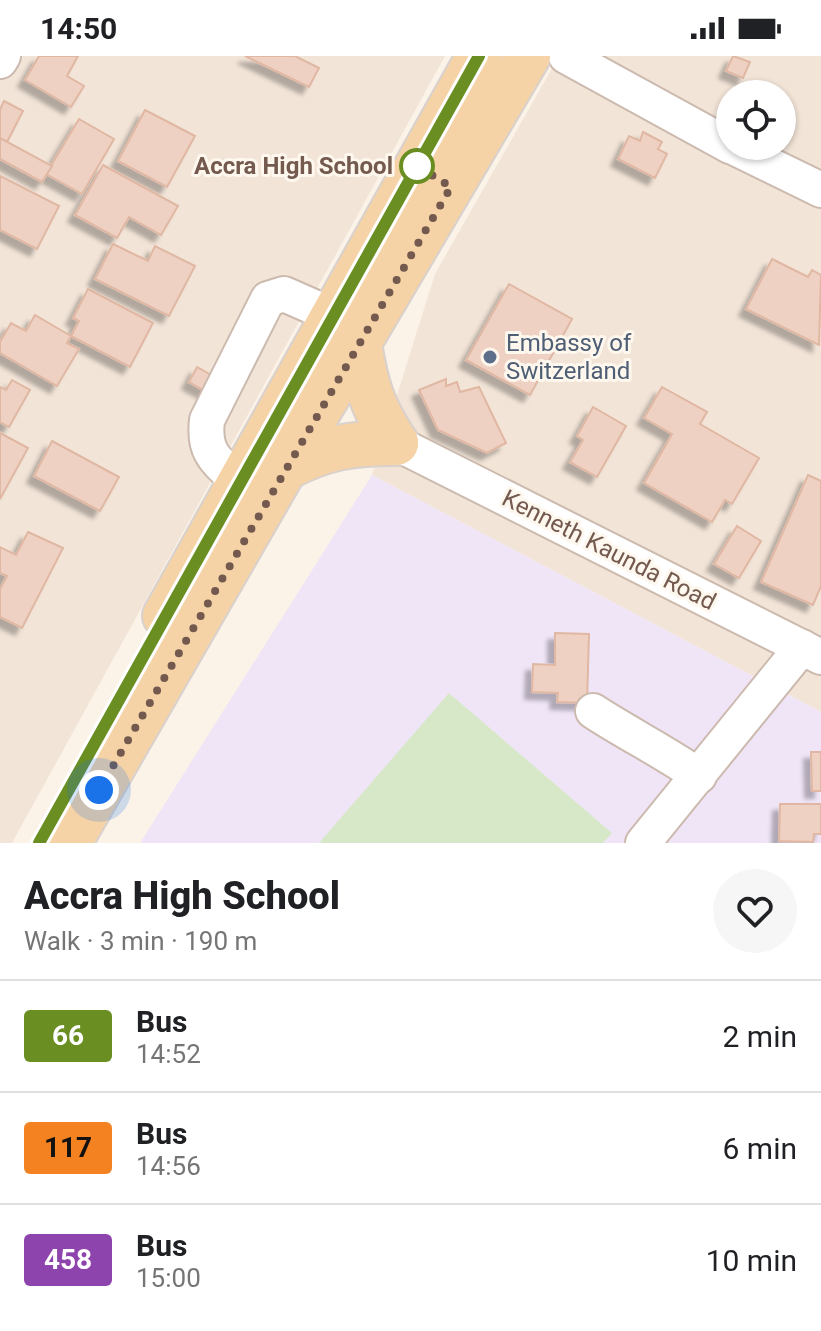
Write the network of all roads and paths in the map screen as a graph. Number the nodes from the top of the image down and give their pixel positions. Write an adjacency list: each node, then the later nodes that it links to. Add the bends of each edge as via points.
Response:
1 (479, 56): 7 (main road)
2 (528, 56): 7 (main road)
3 (566, 56): 4 (street)
4 (716, 138)
5 (759, 160): 6 (street)
6 (821, 190)
7 (346, 330): 8 (main road, via 378,416); 9 (main road); 10 (main road); 10 (street, via 284,294 268,299 207,420 210,454)
8 (396, 443): 9 (main road, via 344,445); 11 (street, Kenneth Kaunda Road)
9 (285, 468): 15 (main road)
10 (239, 482): 14 (main road)
11 (811, 652): 13 (street)
12 (593, 711): 13 (street)
13 (699, 776): 16 (street)
14 (39, 843)
15 (69, 843)
16 (643, 843)

